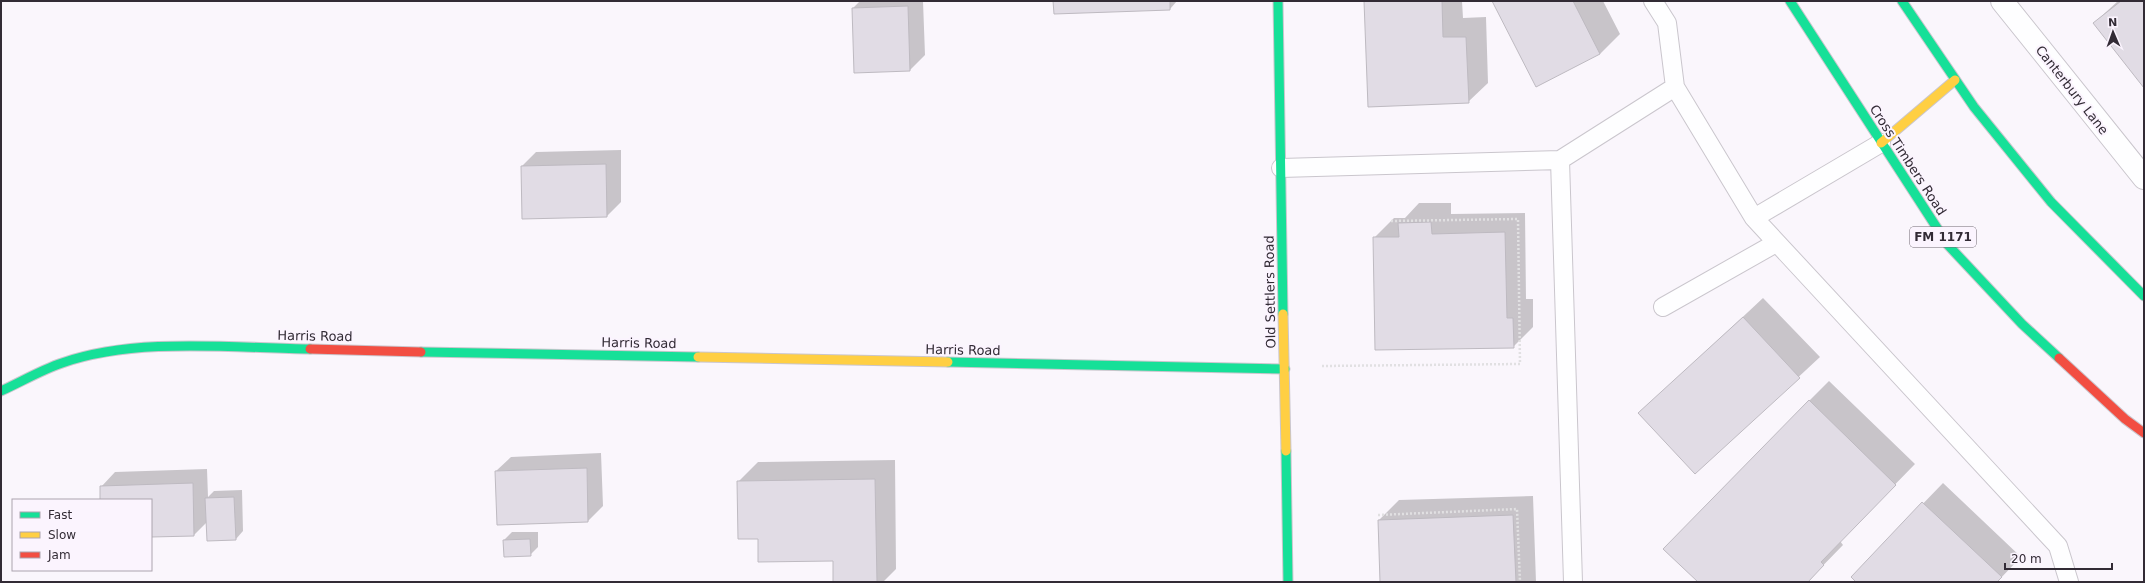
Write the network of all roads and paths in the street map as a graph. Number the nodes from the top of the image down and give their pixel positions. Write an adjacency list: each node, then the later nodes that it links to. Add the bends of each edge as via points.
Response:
1 (1278, 1): 10 (main road, Old Settlers Road)
2 (1653, 1): 7 (lane, via 1666,23)
3 (1790, 1): 8 (main road, Cross Timbers Road / FM 1171)
4 (1902, 1): 6 (main road)
5 (2002, 1): 11 (street, Canterbury Lane)
6 (1955, 80): 8 (main road); 15 (main road, via 2051,202)
7 (1675, 87): 9 (lane); 12 (lane)
8 (1881, 143): 12 (lane); 20 (main road, Cross Timbers Road / FM 1171, via 1948,244 2022,324 2125,419)
9 (1560, 160): 10 (lane); 24 (lane)
10 (1281, 168): 18 (main road, Old Settlers Road)
11 (2144, 178)
12 (1754, 218): 14 (lane)
13 (1391, 221): 17 (path, via 1518,219 1520,364)
14 (1776, 243): 16 (lane); 25 (lane, via 2058,546)
15 (2144, 296)
16 (1663, 306)
17 (1322, 366)
18 (1285, 369): 19 (main road, Harris Road, via 191,347 122,349 62,363); 22 (main road, Old Settlers Road)
19 (1, 391)
20 (2144, 433)
21 (1378, 514): 23 (path, via 1517,509)
22 (1288, 582)
23 (1520, 582)
24 (1573, 582)
25 (2069, 582)

